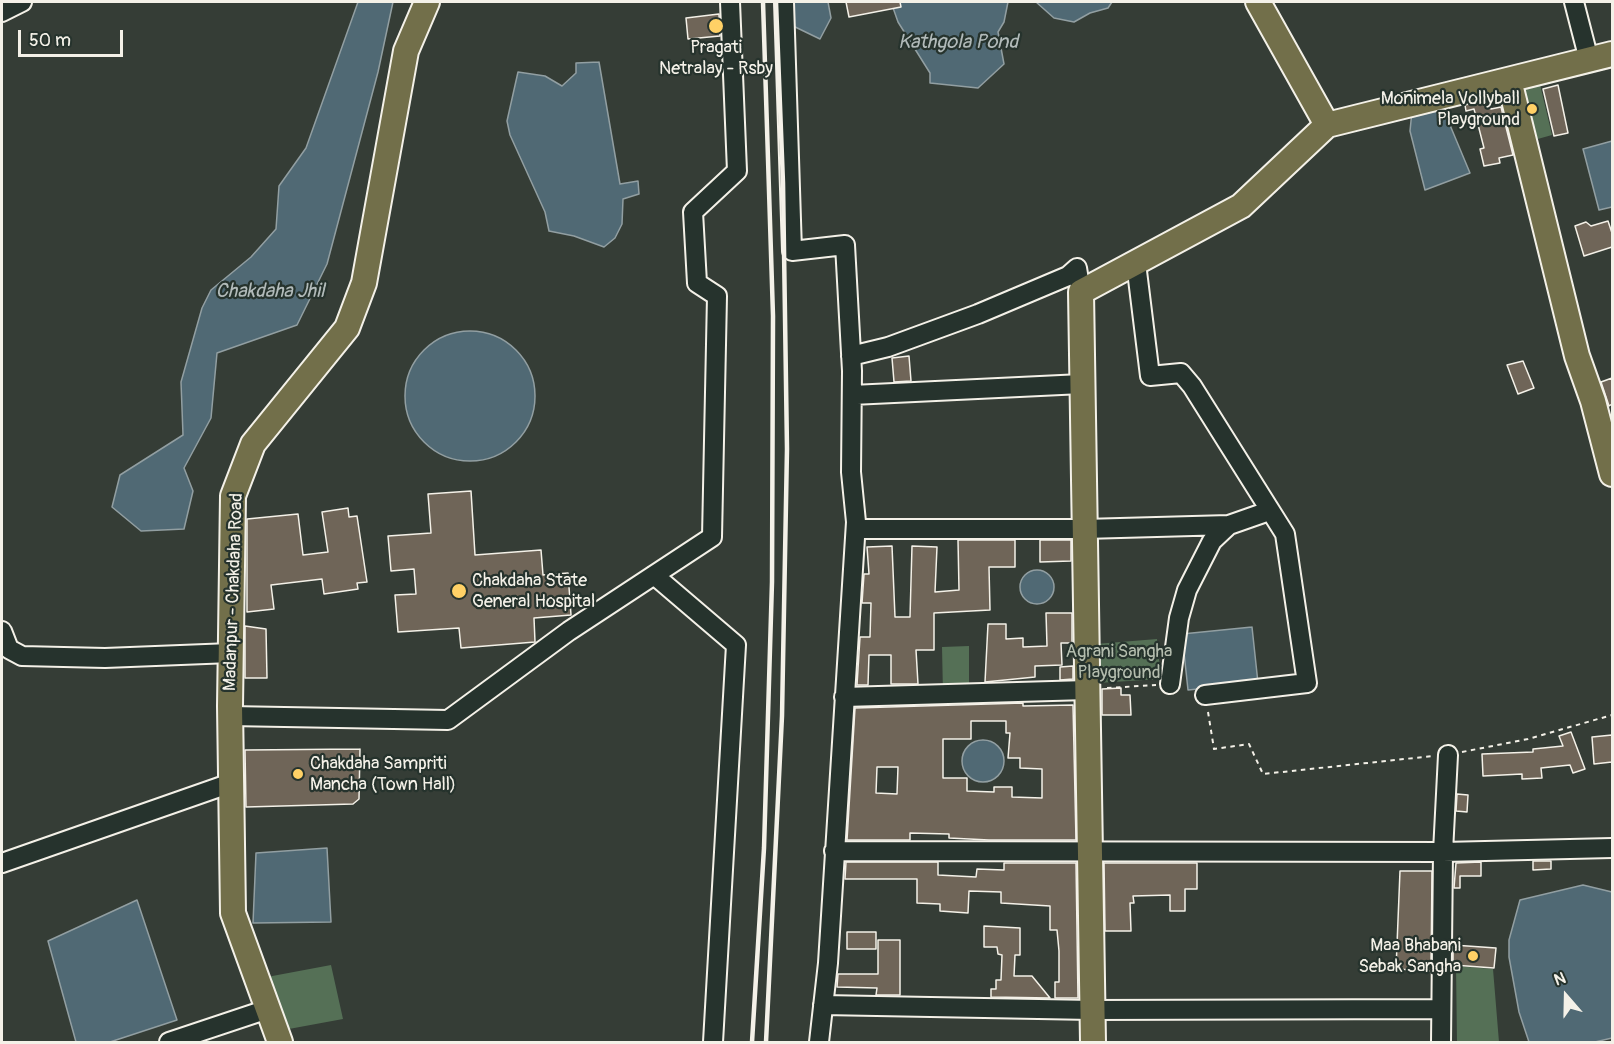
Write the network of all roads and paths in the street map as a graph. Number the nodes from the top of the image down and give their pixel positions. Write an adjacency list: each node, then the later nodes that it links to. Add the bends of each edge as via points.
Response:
1 (22, 2): 7 (street)
2 (427, 2): 25 (main road, Madanpur - Chakdaha Road, via 406,51 364,283 347,328 253,444 233,496)
3 (730, 2): 22 (street, via 737,171 693,212 697,284 717,296 712,537)
4 (784, 2): 14 (street, via 792,251 845,245)
5 (1258, 2): 11 (main road)
6 (1574, 2): 9 (street)
7 (2, 12)
8 (1612, 54): 9 (main road)
9 (1589, 60): 10 (main road)
10 (1509, 80): 11 (main road); 17 (main road, via 1577,356)
11 (1327, 125): 12 (main road, via 1241,206)
12 (1136, 263): 13 (main road); 18 (street, via 1150,376 1181,373 1221,429)
13 (1081, 292): 14 (street, via 1077,268 1068,276 978,314 888,347); 15 (main road)
14 (851, 356): 16 (street)
15 (1082, 384): 16 (street); 21 (main road)
16 (852, 395): 20 (street, via 851,472)
17 (1611, 467)
18 (1269, 511): 19 (street); 28 (street, via 1285,534 1307,683)
19 (1229, 525): 21 (street); 26 (street, via 1212,541 1187,590)
20 (856, 529): 21 (street); 29 (street)
21 (1084, 529): 27 (main road)
22 (654, 575): 31 (street, via 569,631 448,720); 45 (street, via 736,645)
23 (2, 631): 24 (street)
24 (5, 650): 25 (street, via 22,656 86,658)
25 (231, 653): 31 (main road, Madanpur - Chakdaha Road)
26 (1170, 684): 27 (path)
27 (1087, 690): 29 (street); 36 (main road)
28 (1205, 695): 32 (path, via 1214,749 1249,744 1263,774)
29 (844, 697): 35 (street)
30 (1612, 715): 32 (path, via 1528,739)
31 (230, 716): 33 (main road, Madanpur - Chakdaha Road)
32 (1448, 755): 37 (street)
33 (231, 783): 38 (street); 40 (main road, Madanpur - Chakdaha Road, via 233,913)
34 (1612, 848): 37 (street)
35 (834, 850): 36 (street); 39 (street)
36 (1090, 852): 37 (street); 42 (main road)
37 (1443, 852): 41 (street)
38 (2, 863)
39 (823, 1005): 42 (street); 46 (street)
40 (268, 1009): 43 (street); 44 (main road, Madanpur - Chakdaha Road)
41 (1441, 1009): 42 (street); 48 (street)
42 (1092, 1010): 47 (main road)
43 (169, 1042)
44 (280, 1042)
45 (713, 1042)
46 (819, 1042)
47 (1093, 1042)
48 (1441, 1042)

